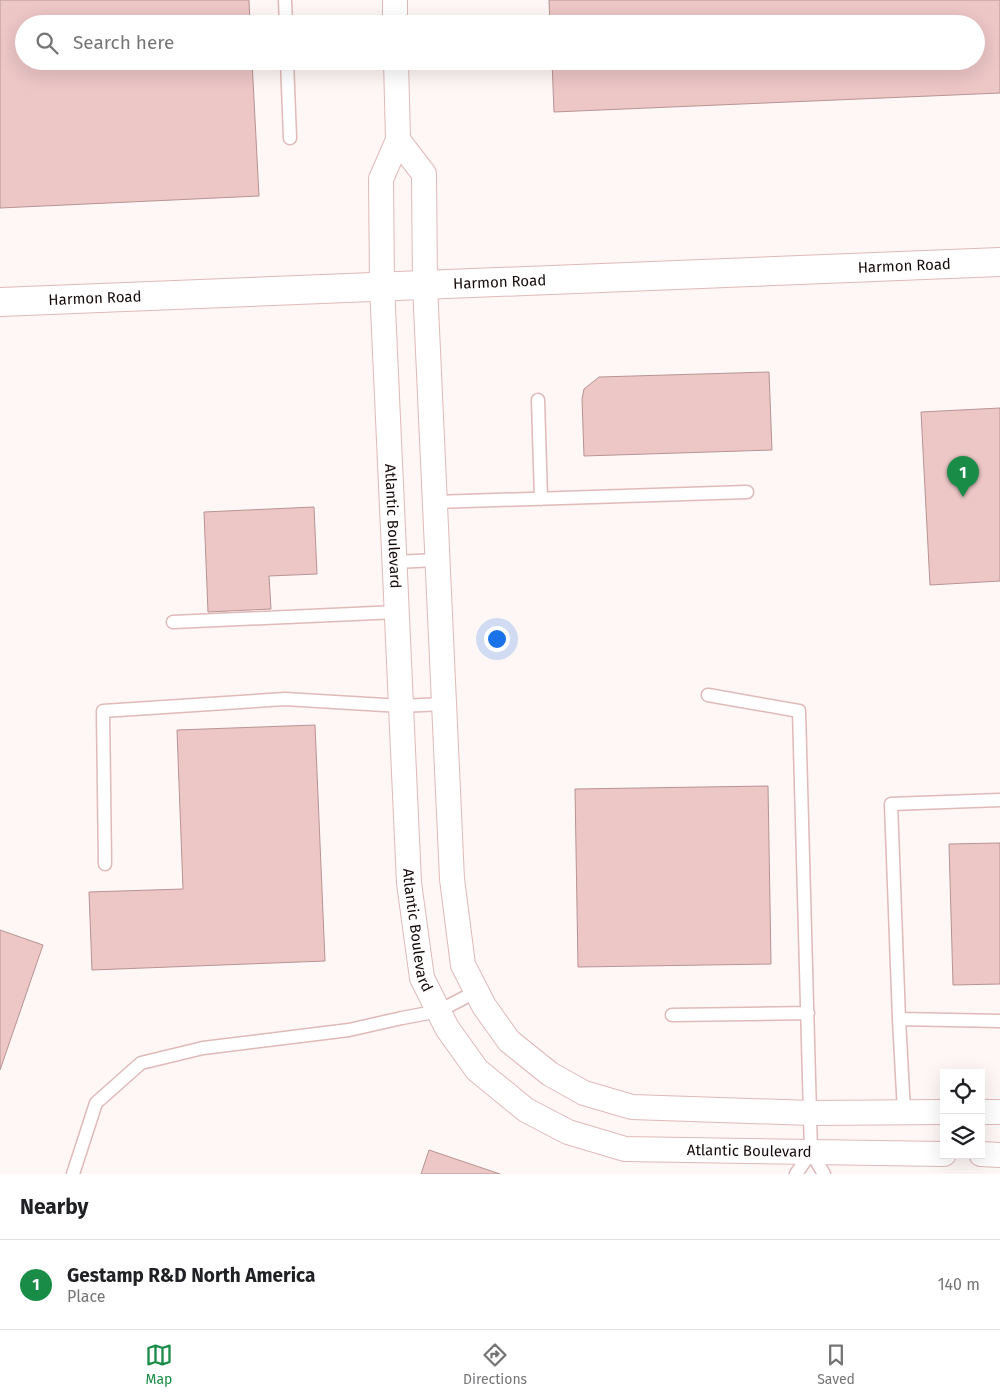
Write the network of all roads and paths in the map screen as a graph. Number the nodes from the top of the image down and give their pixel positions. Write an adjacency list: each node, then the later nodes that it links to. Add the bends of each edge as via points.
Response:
1 (285, 0): 3 (lane)
2 (395, 0): 4 (street)
3 (286, 15)
4 (395, 15)
5 (287, 70): 7 (lane)
6 (396, 70): 8 (street)
7 (290, 138)
8 (398, 140): 10 (street, via 424,174); 11 (street, Atlantic Boulevard, via 381,179)
9 (1000, 262): 10 (street, Harmon Road)
10 (425, 285): 11 (street, Harmon Road); 16 (street)
11 (382, 286): 12 (street, Harmon Road); 18 (street, Atlantic Boulevard)
12 (0, 302)
13 (538, 400): 15 (lane)
14 (747, 492): 15 (lane)
15 (541, 499): 16 (lane)
16 (435, 502): 17 (street)
17 (437, 560): 18 (lane); 22 (street)
18 (395, 562): 19 (street, Atlantic Boulevard)
19 (397, 612): 20 (lane); 23 (street, Atlantic Boulevard)
20 (173, 622)
21 (708, 695): 28 (lane, via 799,712)
22 (443, 704): 23 (lane); 26 (street, via 452,879 463,965)
23 (401, 706): 25 (lane, via 285,699 102,712); 27 (street, Atlantic Boulevard, via 409,883 422,978)
24 (1000, 800): 30 (lane, via 891,804)
25 (105, 864)
26 (477, 991): 27 (lane); 36 (street, via 509,1041 550,1074 584,1093 632,1107)
27 (439, 1010): 37 (street, Atlantic Boulevard, via 447,1028 477,1070 526,1110 568,1132 625,1149); 41 (lane, via 349,1030 203,1048 141,1063 96,1103)
28 (808, 1013): 29 (lane); 36 (lane)
29 (672, 1015)
30 (898, 1019): 31 (lane); 32 (lane)
31 (1000, 1021)
32 (904, 1112): 33 (street); 36 (street)
33 (940, 1112)
34 (985, 1112): 35 (street)
35 (1000, 1112)
36 (812, 1114): 37 (lane)
37 (811, 1152): 38 (street, Atlantic Boulevard); 42 (lane); 43 (lane)
38 (940, 1154)
39 (985, 1154): 40 (street)
40 (1000, 1154)
41 (73, 1174)
42 (796, 1174)
43 (824, 1174)

